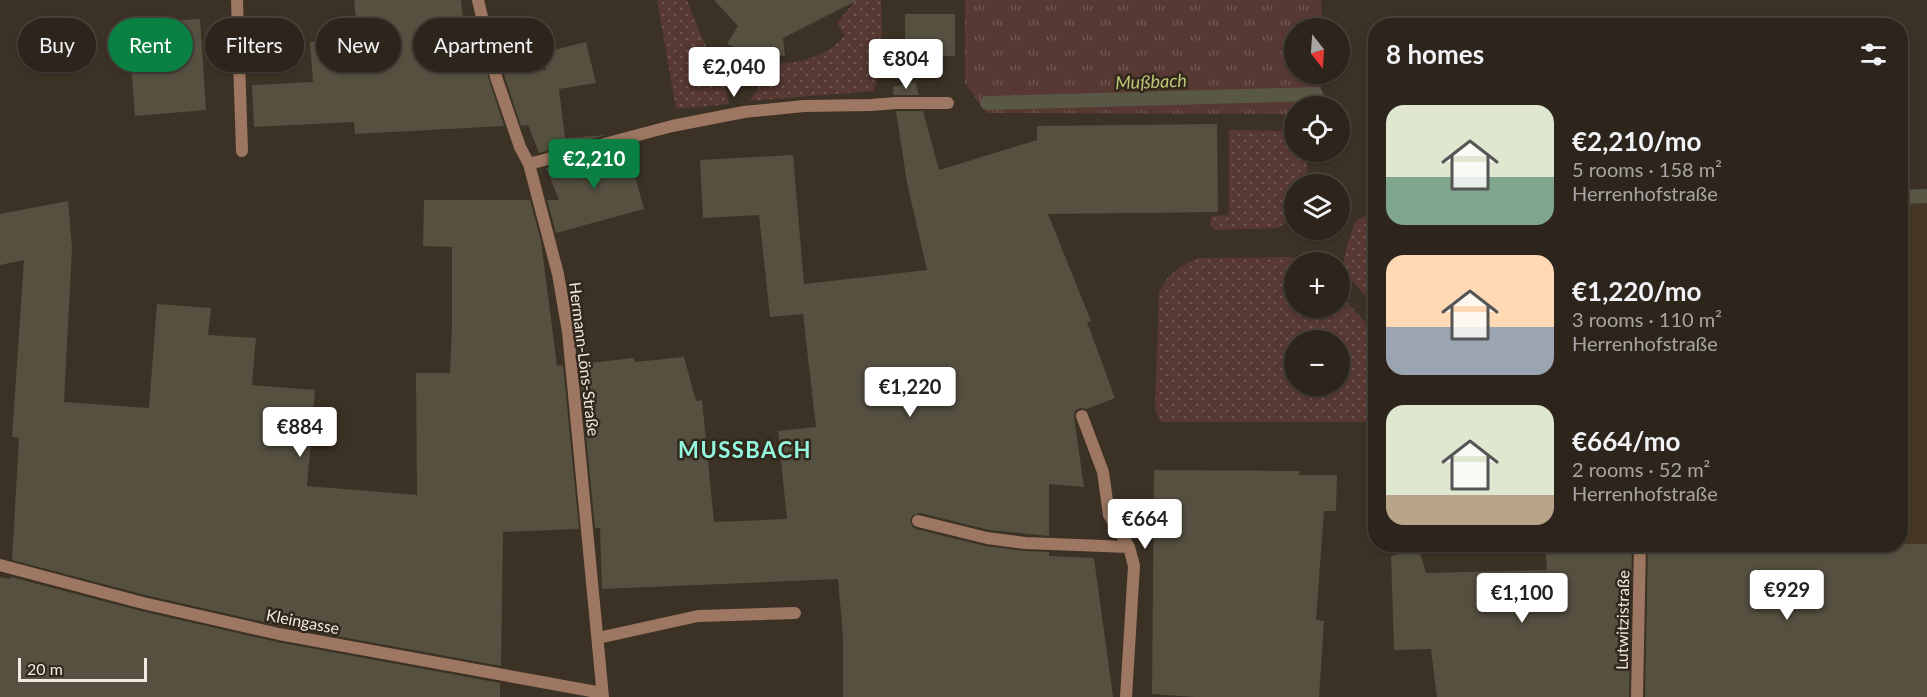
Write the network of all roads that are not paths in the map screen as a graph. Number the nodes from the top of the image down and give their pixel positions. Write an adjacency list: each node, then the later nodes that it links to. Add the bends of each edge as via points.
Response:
1 (237, 0): 4 (street)
2 (478, 0): 5 (street, Hermann-Löns-Straße, via 496,77)
3 (948, 103): 5 (street, via 804,106 744,112 672,126)
4 (242, 151)
5 (529, 164): 12 (street, Hermann-Löns-Straße, via 558,274 568,332)
6 (1082, 416): 8 (street, via 1103,472 1108,515)
7 (918, 521): 8 (street, via 1025,543)
8 (1129, 547): 14 (street, via 1134,566)
9 (1640, 552): 15 (street, Lutwitzistraße)
10 (0, 565): 13 (street, Kleingasse, via 279,634)
11 (795, 613): 12 (street, via 698,616)
12 (598, 638): 13 (street, Hermann-Löns-Straße)
13 (603, 695)
14 (1126, 697)
15 (1637, 697)

